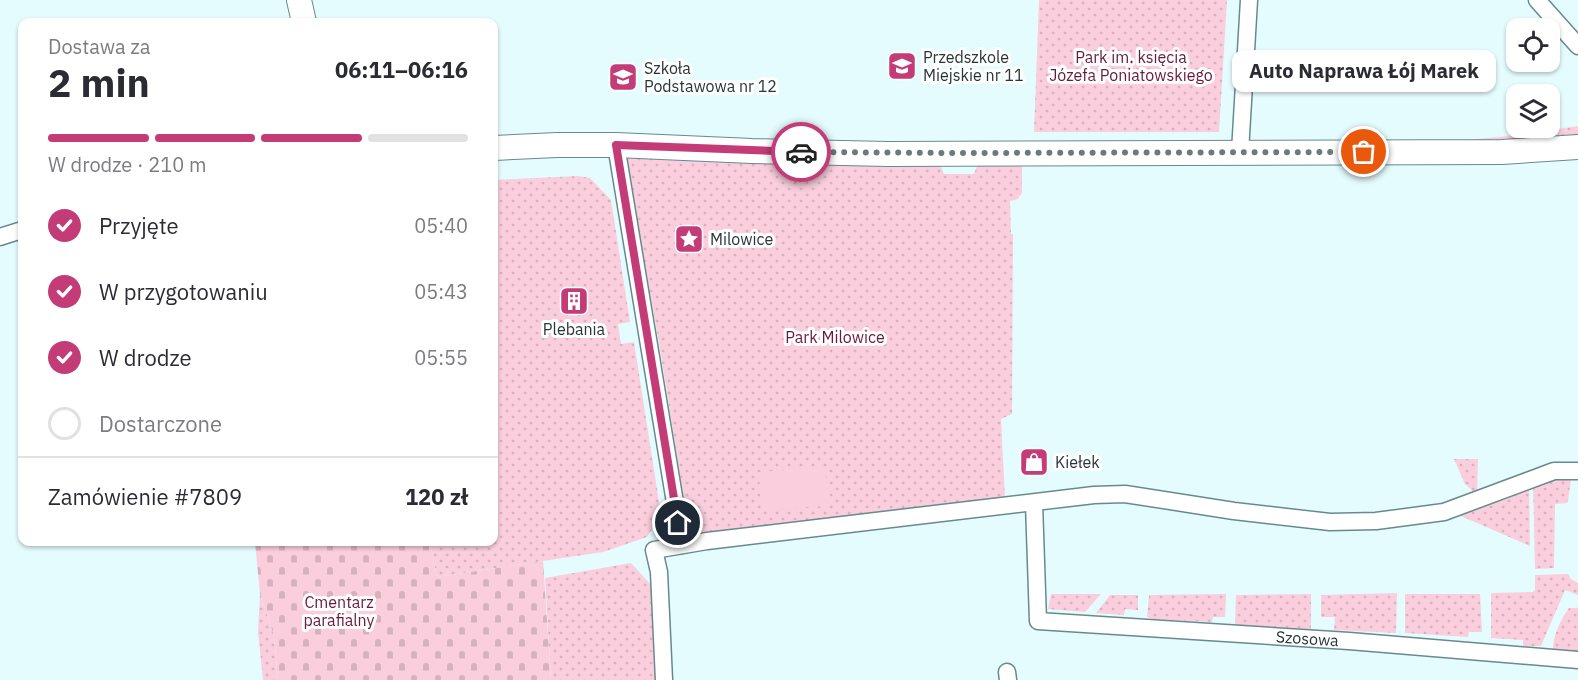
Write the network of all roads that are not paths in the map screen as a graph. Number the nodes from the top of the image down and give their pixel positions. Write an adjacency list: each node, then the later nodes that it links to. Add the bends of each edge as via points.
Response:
1 (299, 0): 4 (street)
2 (1249, 0): 9 (street)
3 (1537, 0): 5 (street)
4 (303, 18)
5 (1578, 46)
6 (616, 145): 8 (street); 9 (street, via 889,153); 14 (street)
7 (1578, 147): 9 (street, via 1502,152)
8 (498, 148)
9 (1240, 152)
10 (18, 231): 11 (street)
11 (0, 237)
12 (1578, 471): 13 (street, via 1554,471 1444,512 1376,521 1319,521 1125,494)
13 (1034, 502): 14 (street); 15 (street, Szosowa, via 1038,621)
14 (682, 545): 16 (street, via 654,550)
15 (1578, 660)
16 (664, 680)

